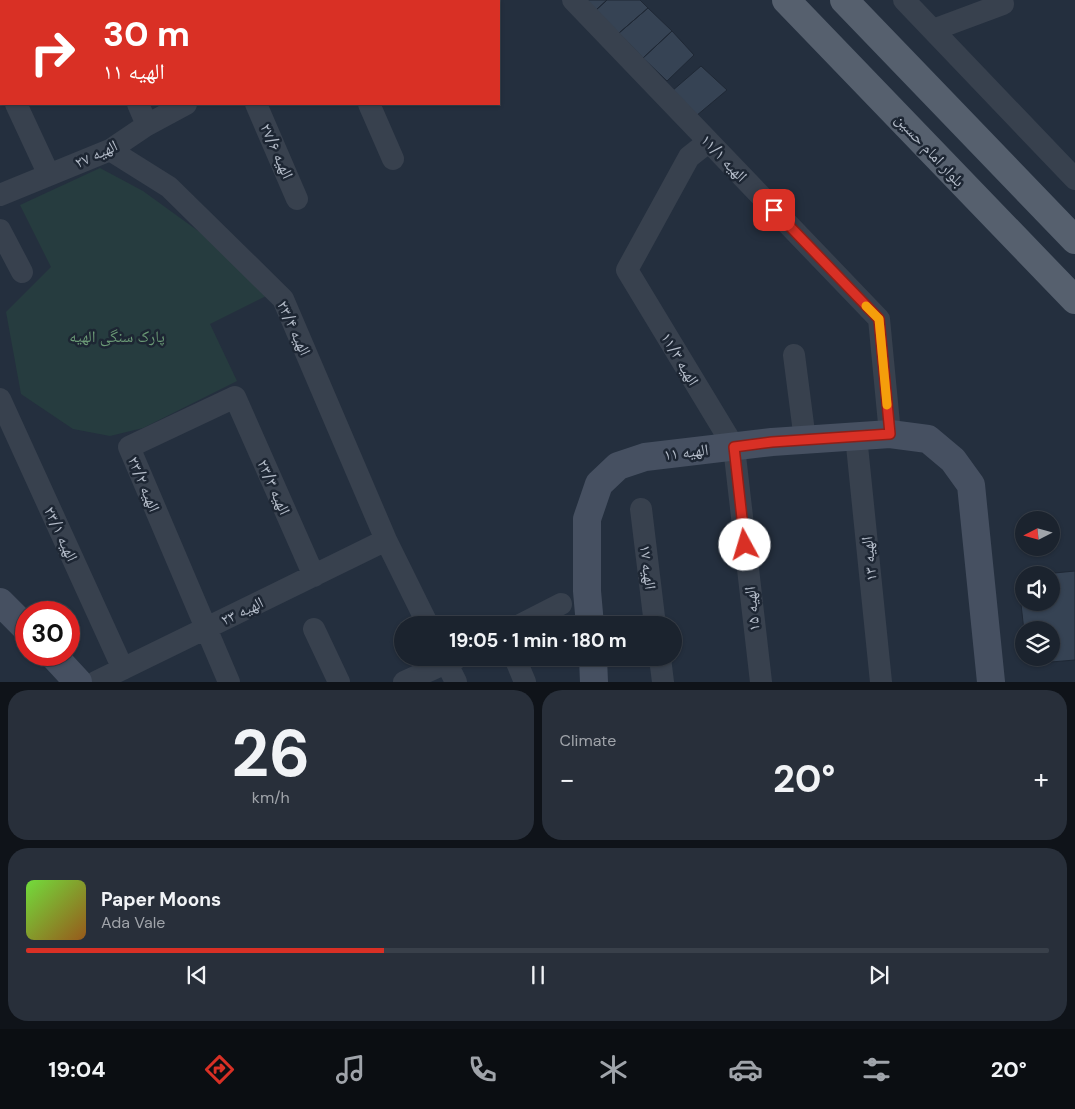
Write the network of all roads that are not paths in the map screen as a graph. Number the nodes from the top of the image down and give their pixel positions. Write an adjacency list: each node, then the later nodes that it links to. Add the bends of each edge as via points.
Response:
1 (573, 0): 13 (street, الهیه ۱۱/۱)
2 (786, 0): 23 (main road, بلوار امام حسین)
3 (844, 0): 21 (main road)
4 (904, 0): 6 (street)
5 (1002, 0): 6 (street, via 1003,4)
6 (933, 30): 17 (street)
7 (16, 105): 16 (street)
8 (138, 105): 12 (street)
9 (184, 105): 12 (street, الهیه ۲۷)
10 (256, 105): 19 (street, الهیه ۲۷/۶)
11 (369, 105): 15 (street)
12 (147, 125): 14 (street, الهیه ۲۷)
13 (708, 142): 27 (street, الهیه ۱۱/۱, via 879,319); 31 (street, الهیه ۱۱/۳, via 689,157 627,270)
14 (110, 150): 16 (street, الهیه ۲۷); 33 (street, الهیه ۲۳/۴, via 169,187 283,299)
15 (393, 159)
16 (49, 175): 18 (street, الهیه ۲۷)
17 (1075, 179)
18 (0, 195)
19 (297, 199)
20 (0, 230): 22 (street)
21 (1075, 240)
22 (22, 272)
23 (1075, 300)
24 (794, 355): 29 (street)
25 (235, 397): 34 (street, الهیه ۲۳/۳); 42 (street, الهیه ۲۳/۲, via 129,447)
26 (0, 399): 30 (street, الهیه ۲۳/۱)
27 (890, 434): 28 (street, الهیه ۱۱); 60 (street, الهیه ۱۱, via 928,439 953,460 971,485)
28 (856, 436): 29 (street, الهیه ۱۱); 59 (street, الهیه ۱۳)
29 (805, 440): 31 (street, الهیه ۱۱)
30 (9, 444): 49 (street, الهیه ۲۳/۱)
31 (734, 447): 39 (street, الهیه ۱۱, via 645,457 618,466 599,484 587,518); 58 (street, الهیه ۱۵)
32 (641, 509): 40 (street, الهیه ۱۷)
33 (386, 540): 34 (street, الهیه ۲۳); 37 (street, الهیه ۲۳/۴)
34 (314, 576): 42 (street, الهیه ۲۳)
35 (0, 602): 41 (street)
36 (561, 604): 38 (street)
37 (424, 616)
38 (538, 616)
39 (589, 616)
40 (654, 616)
41 (15, 617)
42 (206, 629): 49 (street, الهیه ۲۳); 52 (street)
43 (314, 630): 53 (street)
44 (63, 666): 50 (street)
45 (448, 666): 54 (street)
46 (519, 666): 55 (street)
47 (593, 666): 56 (street)
48 (661, 666): 57 (street)
49 (123, 668): 51 (street, الهیه ۲۳)
50 (78, 682)
51 (96, 682)
52 (229, 682)
53 (339, 682)
54 (404, 682)
55 (526, 682)
56 (594, 682)
57 (663, 682)
58 (761, 682)
59 (882, 682)
60 (991, 682)

